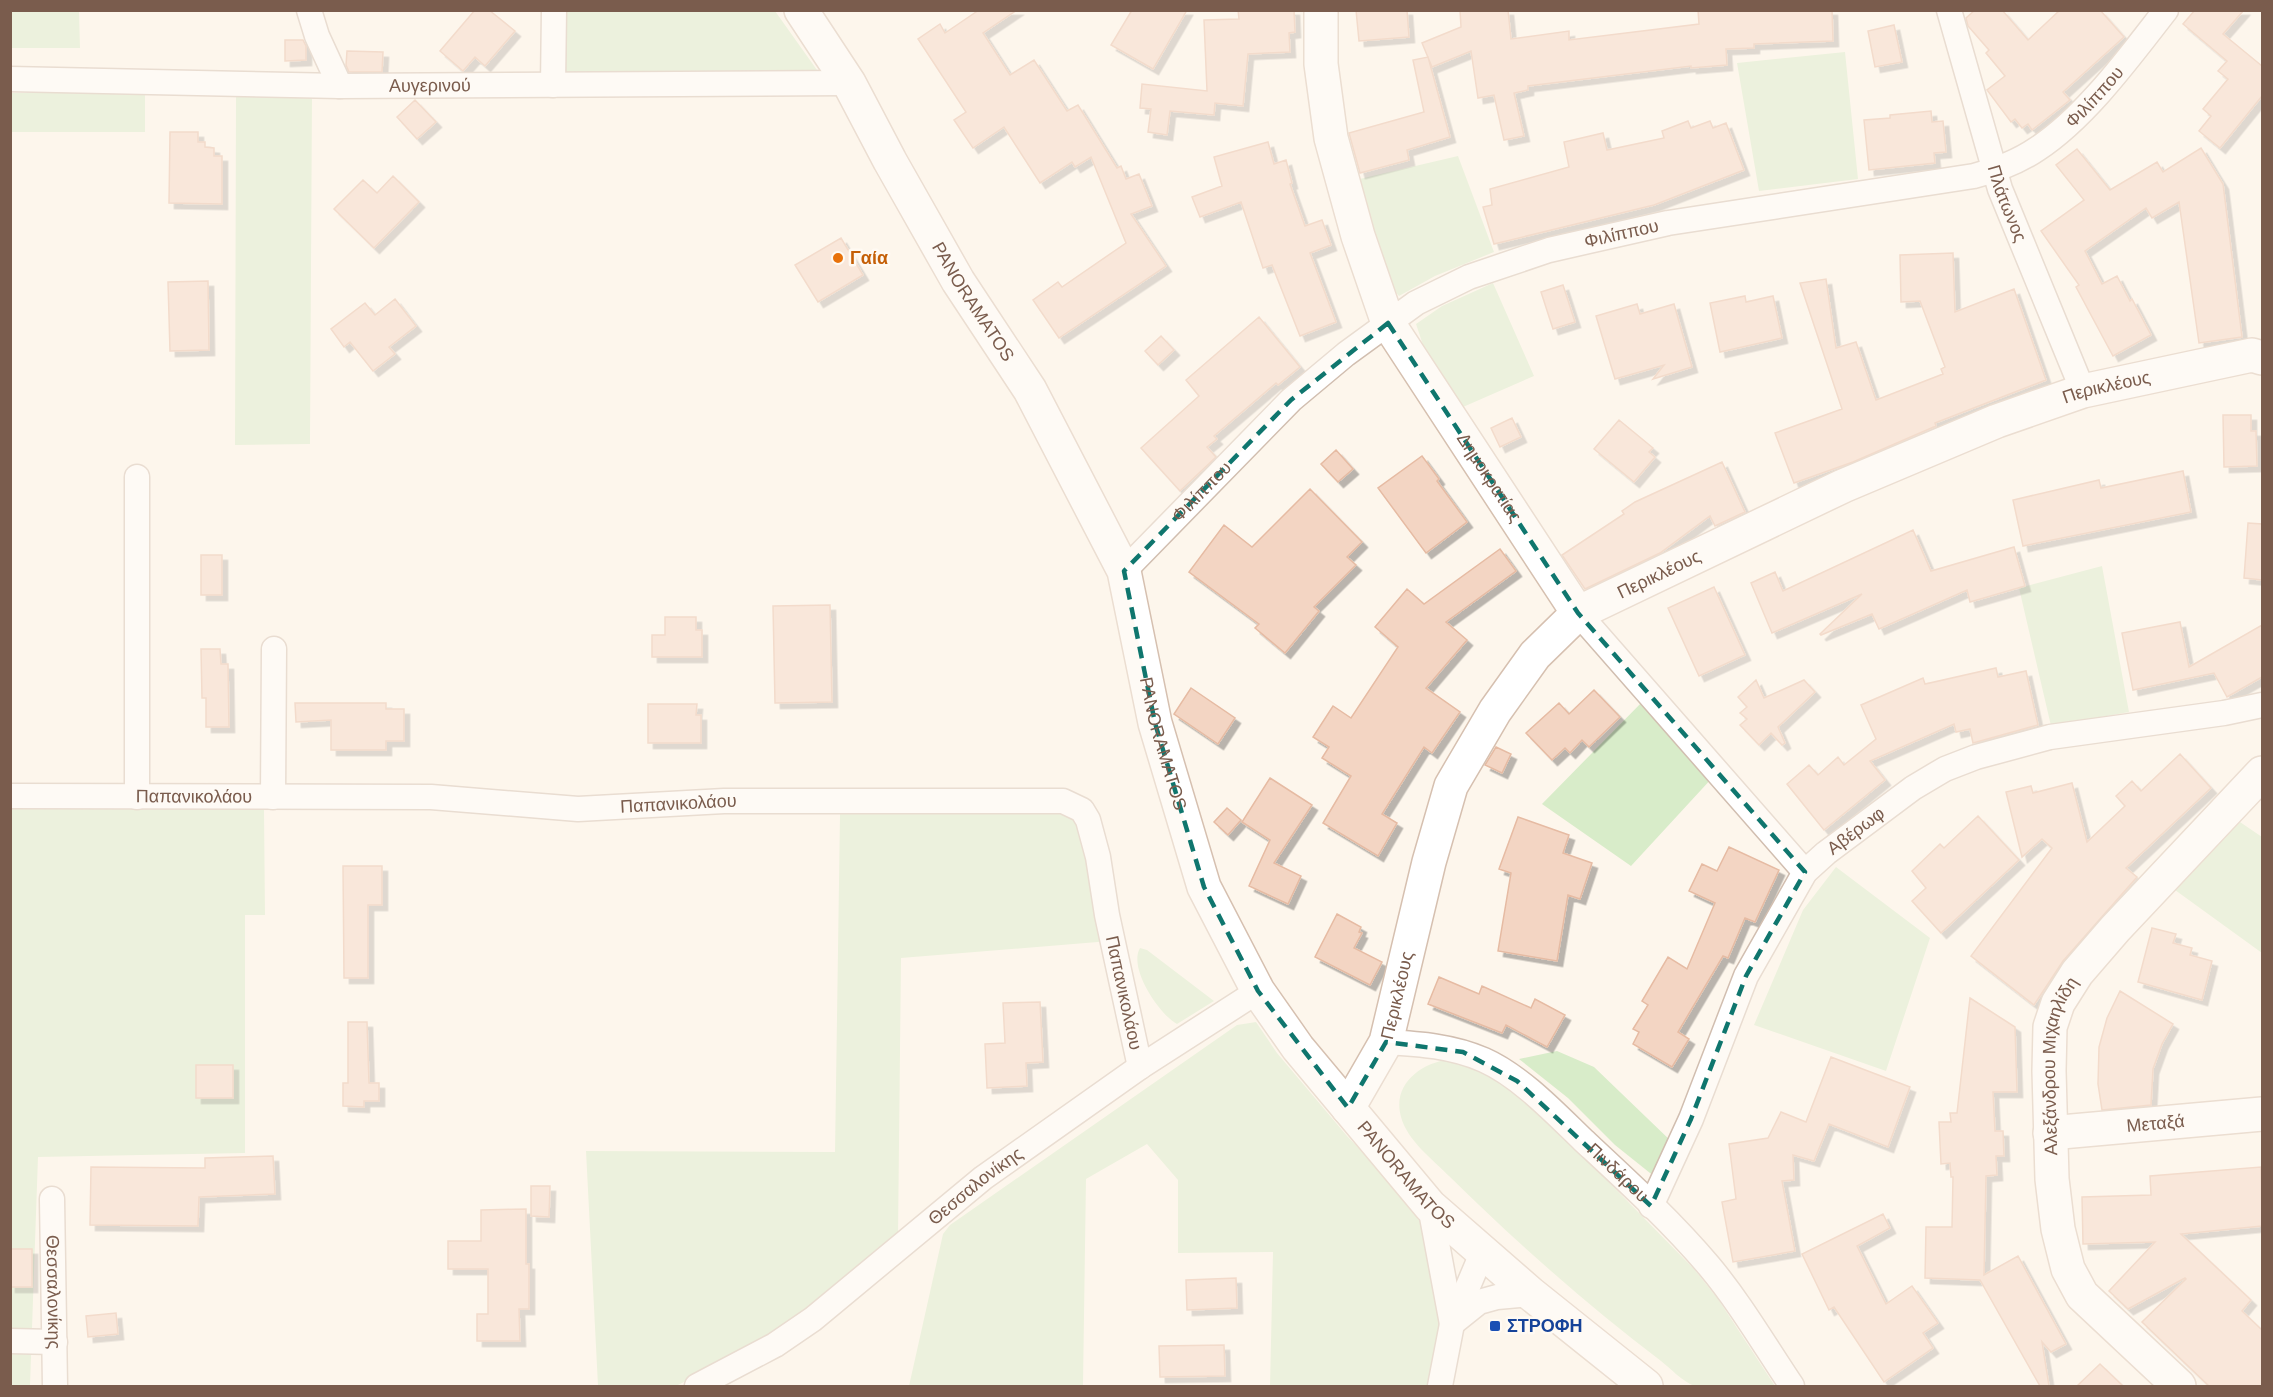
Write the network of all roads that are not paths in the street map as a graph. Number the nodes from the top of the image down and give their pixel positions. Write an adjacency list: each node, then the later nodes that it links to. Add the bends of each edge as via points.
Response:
1 (309, 10): 10 (street)
2 (554, 10): 9 (street)
3 (801, 10): 8 (street, PANORAMATOS)
4 (1321, 10): 12 (street, Δημοκρατίας, via 1321,64 1330,138)
5 (1949, 10): 11 (street, Πλάτωνος)
6 (2166, 10): 11 (street, Φιλίππου, via 2088,104 2038,148)
7 (10, 79): 10 (street, Αυγερινού)
8 (849, 83): 9 (street, Αυγερινού); 16 (street, PANORAMATOS, via 958,281 1030,390)
9 (553, 85): 10 (street, Αυγερινού)
10 (340, 86)
11 (1993, 171): 12 (street, Φιλίππου, via 1668,223 1549,250 1469,277 1416,303); 14 (street, Πλάτωνος)
12 (1388, 323): 16 (street, Φιλίππου, via 1291,400); 17 (street, Δημοκρατίας)
13 (2262, 358): 14 (street, Περικλέους, via 2252,355)
14 (2084, 391): 17 (street, Περικλέους, via 1996,421 1844,486)
15 (137, 477): 22 (street)
16 (1124, 571): 25 (street, PANORAMATOS, via 1155,723 1204,887)
17 (1578, 613): 24 (street, Δημοκρατίας); 26 (street, Περικλέους, via 1535,655 1495,711 1451,786)
18 (274, 650): 23 (street)
19 (2262, 705): 24 (street, Αβέρωφ, via 2050,737 1976,757 1913,788)
20 (2262, 773): 30 (street, Aλεξάνδρου Mιχαηλίδη, via 2115,929 2063,994 2050,1034)
21 (10, 796): 22 (street, Παπανικολάου)
22 (137, 797): 23 (street, Παπανικολάου)
23 (273, 797): 27 (street, Παπανικολάου, via 440,797 578,809 723,801 1071,803 1088,820)
24 (1805, 872): 33 (street, Αβέρωφ, via 1746,976 1691,1119)
25 (1258, 991): 27 (street, Θεσσαλονίκης); 28 (street, PANORAMATOS, via 1298,1048)
26 (1386, 1042): 28 (street, Περικλέους); 33 (street, Πινδάρου, via 1447,1048 1499,1069 1562,1119)
27 (1140, 1067): 40 (street, Θεσσαλονίκης, via 983,1178 813,1319 775,1345)
28 (1348, 1108): 32 (street, PANORAMATOS)
29 (2262, 1114): 30 (street, Μεταξά)
30 (2050, 1133): 44 (street, Aλεξάνδρου Mιχαηλίδη, via 2056,1212 2072,1280 2090,1303)
31 (52, 1199): 38 (street, Θεσσαλονίκης)
32 (1430, 1206): 34 (street, PANORAMATOS); 36 (street)
33 (1651, 1206): 43 (street, Πινδάρου, via 1710,1267)
34 (1483, 1251): 35 (street, PANORAMATOS); 36 (street)
35 (1531, 1294): 36 (street, via 1479,1302); 42 (street, PANORAMATOS)
36 (1452, 1324): 41 (street)
37 (10, 1341): 38 (street)
38 (55, 1342): 39 (street, Θεσσαλονίκης)
39 (56, 1386)
40 (697, 1386)
41 (1440, 1386)
42 (1646, 1386)
43 (1792, 1386)
44 (2180, 1386)

